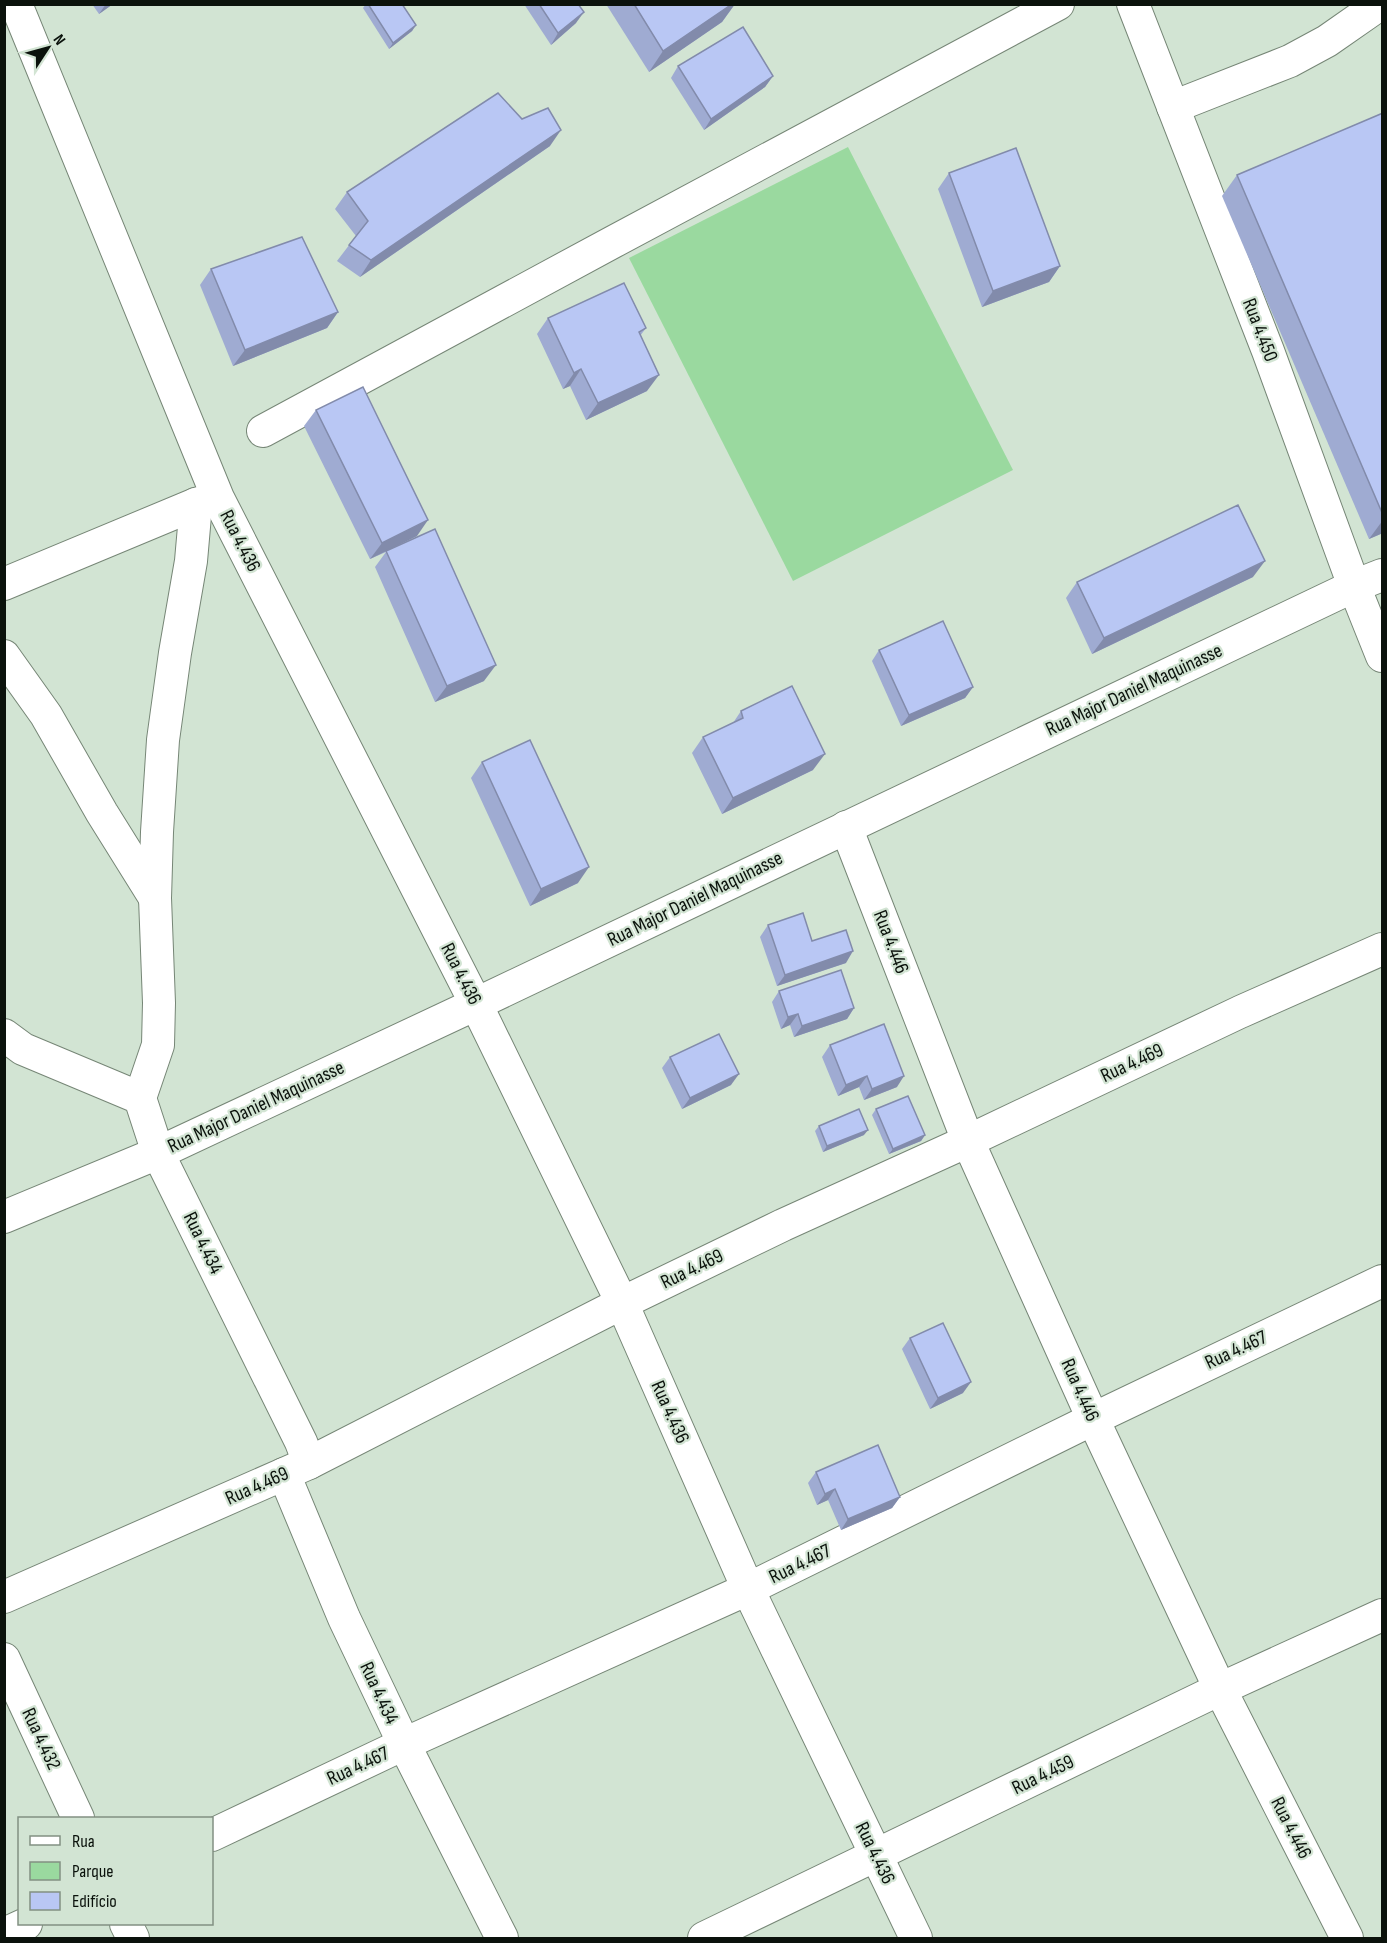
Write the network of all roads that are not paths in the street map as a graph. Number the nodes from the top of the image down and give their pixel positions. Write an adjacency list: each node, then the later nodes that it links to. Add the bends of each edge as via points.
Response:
1 (16, 4): 7 (street, Rua 4.436)
2 (1059, 4): 6 (street)
3 (1133, 4): 5 (street, Rua 4.450)
4 (1380, 4): 5 (street, via 1290,61)
5 (1173, 107): 8 (street, Rua 4.450, via 1268,351)
6 (263, 431)
7 (207, 501): 9 (street); 13 (street, via 191,561 163,740); 15 (street, Rua 4.436)
8 (1368, 580): 11 (street, Rua 4.450); 12 (street, Rua Major Daniel Maquinasse)
9 (4, 584)
10 (4, 656): 13 (street, via 46,715)
11 (1383, 656)
12 (846, 827): 15 (street, Rua Major Daniel Maquinasse); 18 (street, Rua 4.446)
13 (155, 898): 17 (street, via 158,1045)
14 (1383, 949): 18 (street, Rua 4.469)
15 (476, 1004): 19 (street, Rua Major Daniel Maquinasse); 22 (street, Rua 4.436)
16 (4, 1035): 17 (street, via 23,1049)
17 (140, 1098): 19 (street, Rua 4.434)
18 (968, 1140): 22 (street, Rua 4.469); 23 (street, Rua 4.446)
19 (158, 1153): 20 (street, Rua Major Daniel Maquinasse); 24 (street, Rua 4.434, via 301,1442)
20 (4, 1217)
21 (1383, 1281): 23 (street, Rua 4.467)
22 (622, 1303): 24 (street, Rua 4.469); 25 (street, Rua 4.436)
23 (1093, 1419): 25 (street, Rua 4.467); 29 (street, Rua 4.446)
24 (296, 1469): 26 (street, Rua 4.469); 30 (street, Rua 4.434, via 344,1618)
25 (748, 1589): 30 (street, Rua 4.467); 33 (street, Rua 4.436)
26 (4, 1597)
27 (1383, 1615): 29 (street, Rua 4.459)
28 (4, 1659): 31 (street, Rua 4.432)
29 (1220, 1689): 33 (street, Rua 4.459); 39 (street, Rua 4.446)
30 (404, 1744): 32 (street, Rua 4.467); 36 (street, Rua 4.434)
31 (78, 1817)
32 (213, 1835)
33 (877, 1856): 37 (street, Rua 4.459); 38 (street, Rua 4.436)
34 (22, 1925): 35 (street)
35 (4, 1934)
36 (502, 1938)
37 (704, 1938)
38 (916, 1938)
39 (1347, 1938)

